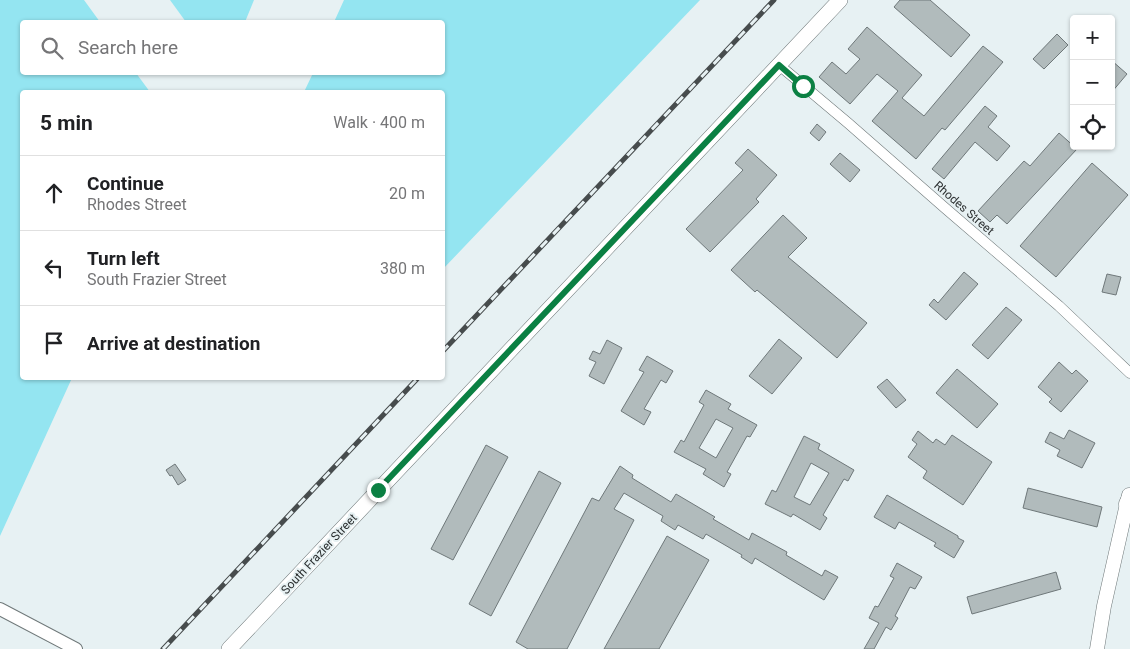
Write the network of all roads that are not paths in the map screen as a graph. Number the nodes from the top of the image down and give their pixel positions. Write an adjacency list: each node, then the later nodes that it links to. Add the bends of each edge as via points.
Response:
1 (840, 0): 2 (main road, South Frazier Street)
2 (779, 65): 3 (street, Rhodes Street, via 1059,306); 7 (main road, South Frazier Street)
3 (1130, 373)
4 (1129, 499): 8 (main road)
5 (0, 610): 6 (street)
6 (76, 649)
7 (229, 649)
8 (1097, 649)

